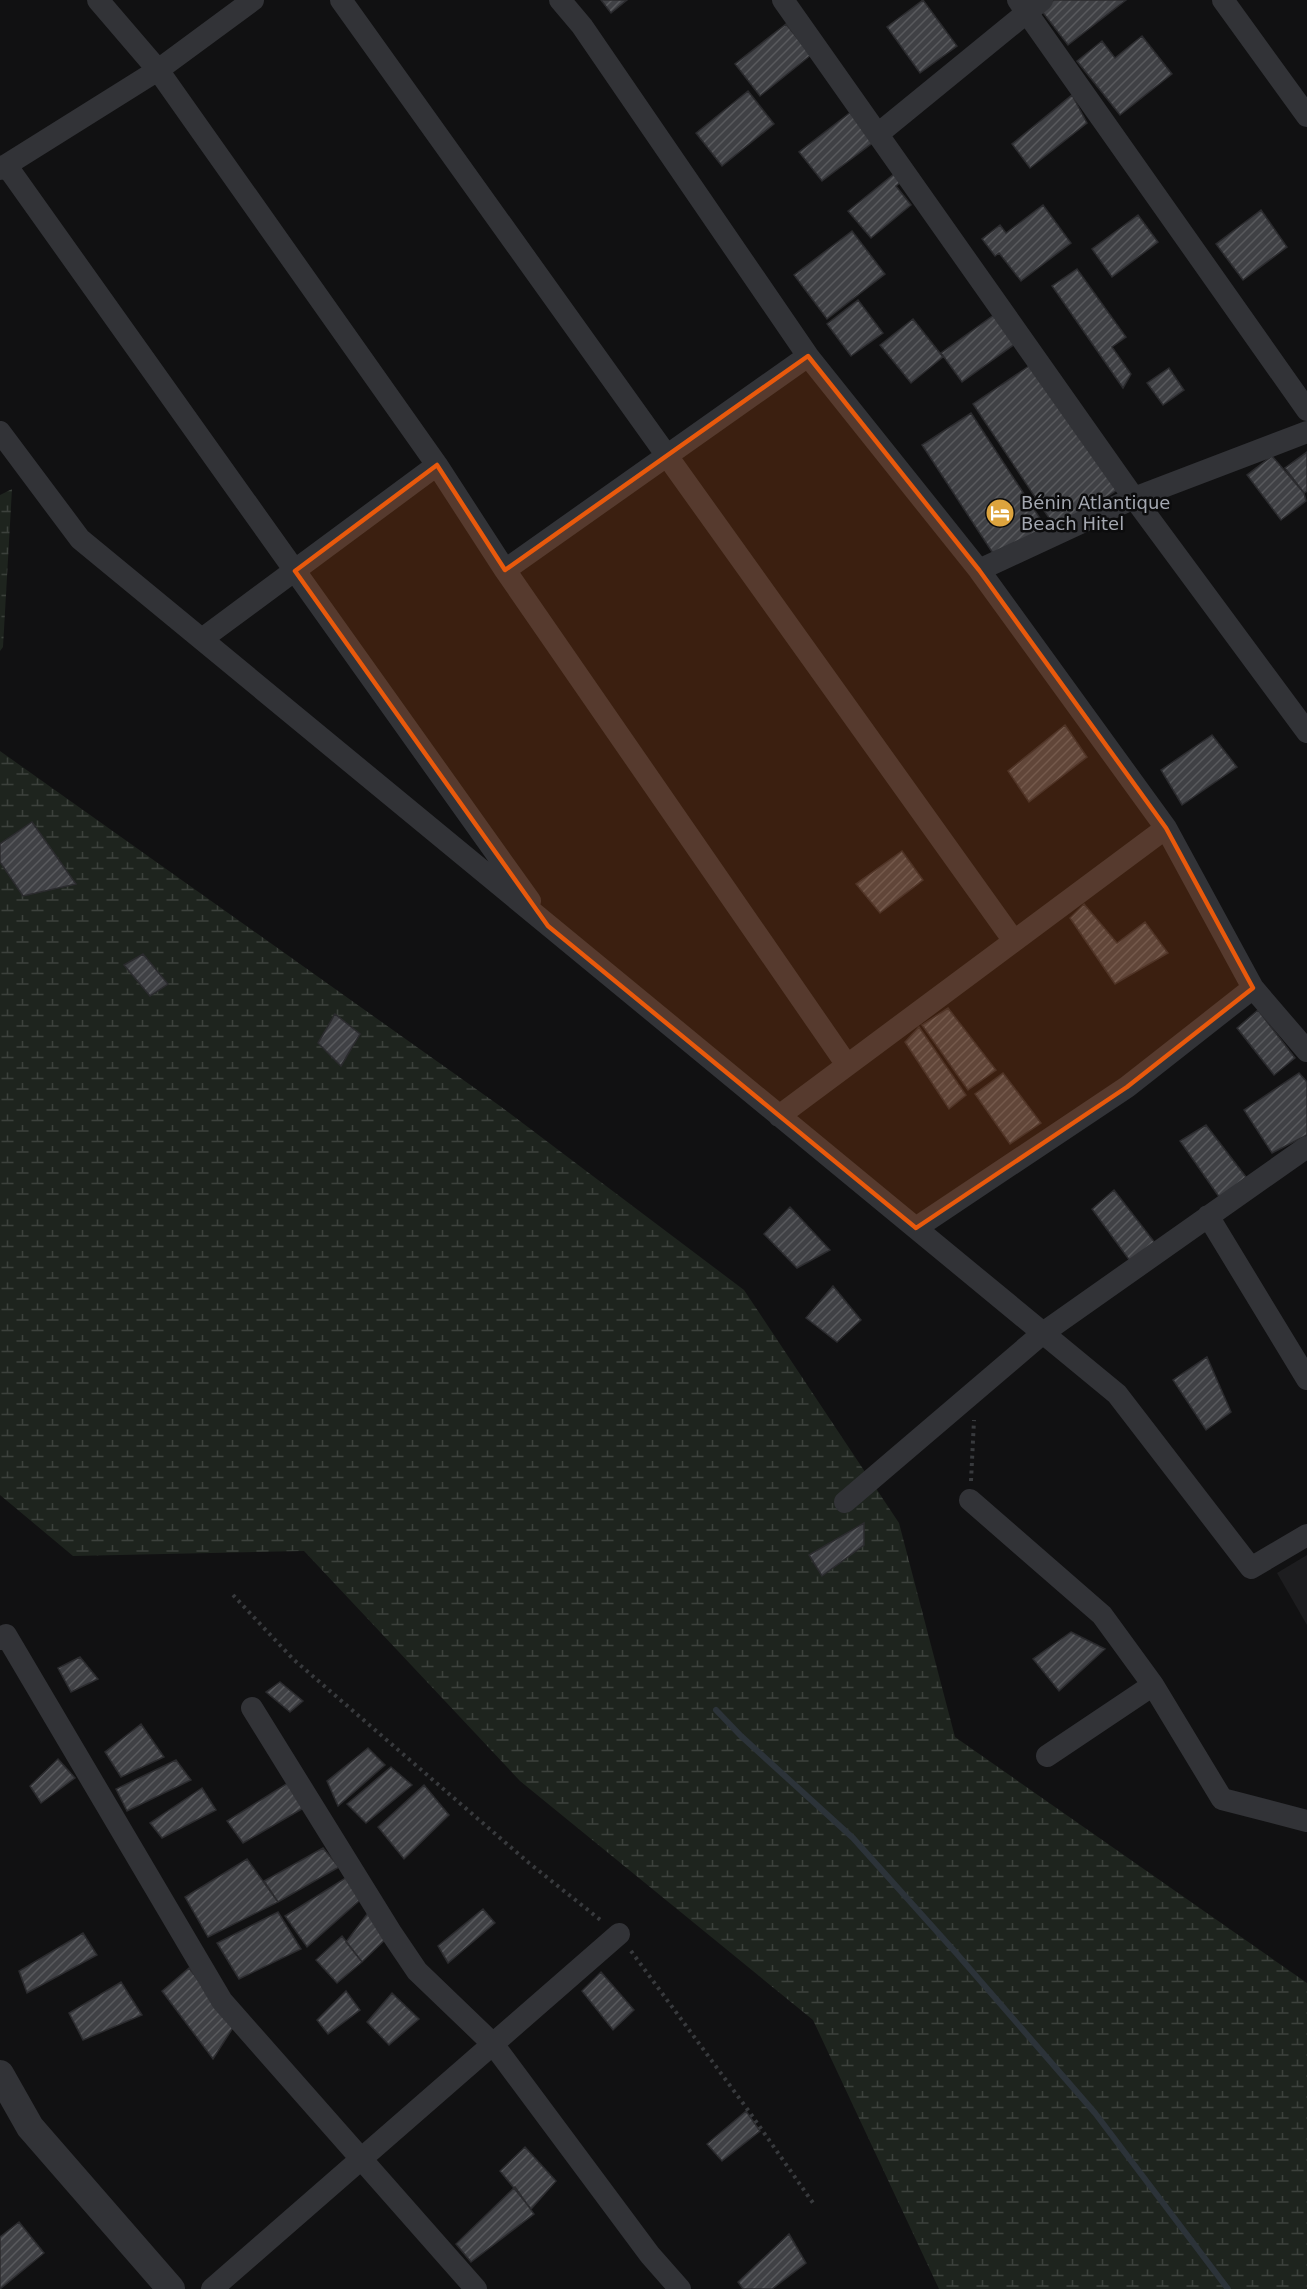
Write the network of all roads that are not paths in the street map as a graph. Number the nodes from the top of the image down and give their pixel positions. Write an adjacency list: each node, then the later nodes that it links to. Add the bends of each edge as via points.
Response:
1 (98, 0): 8 (street)
2 (253, 0): 8 (street)
3 (341, 0): 16 (street)
4 (560, 0): 12 (street, via 582,26)
5 (783, 0): 10 (street)
6 (1223, 0): 9 (street)
7 (1029, 4): 10 (street); 13 (street)
8 (158, 70): 11 (street); 17 (street)
9 (1307, 116)
10 (878, 134): 18 (street)
11 (3, 167): 21 (street)
12 (808, 356): 16 (street); 20 (street)
13 (1307, 410)
14 (0, 432): 22 (street, via 81,539)
15 (1307, 432): 18 (street)
16 (667, 456): 19 (street); 26 (street)
17 (437, 465): 19 (street); 21 (street)
18 (1134, 498): 20 (street); 23 (street)
19 (504, 570): 29 (street)
20 (980, 570): 24 (street)
21 (295, 571): 22 (street); 25 (street)
22 (202, 639): 25 (street)
23 (1307, 732)
24 (1166, 828): 26 (street); 27 (street)
25 (548, 926): 30 (street)
26 (1014, 941): 29 (street)
27 (1253, 988): 28 (street); 33 (street, via 1126,1087)
28 (1307, 1051)
29 (847, 1065): 30 (street)
30 (779, 1116): 33 (street)
31 (1307, 1147): 32 (street)
32 (1208, 1216): 34 (street); 35 (street)
33 (916, 1228): 34 (street)
34 (1043, 1333): 37 (street); 38 (street, via 1117,1394 1251,1568)
35 (1307, 1379)
36 (970, 1500): 40 (street, via 1102,1615)
37 (845, 1502)
38 (1307, 1535)
39 (0, 1639): 47 (street, via 6,1635 222,2001)
40 (1153, 1685): 42 (street); 43 (street, via 1222,1798)
41 (252, 1708): 45 (street, via 417,1971)
42 (1047, 1755)
43 (1307, 1821)
44 (619, 1934): 45 (street)
45 (493, 2044): 47 (street); 51 (street, via 650,2255)
46 (0, 2074): 48 (street, via 30,2127)
47 (361, 2159): 49 (street); 50 (street)
48 (171, 2289)
49 (212, 2289)
50 (476, 2289)
51 (680, 2289)

